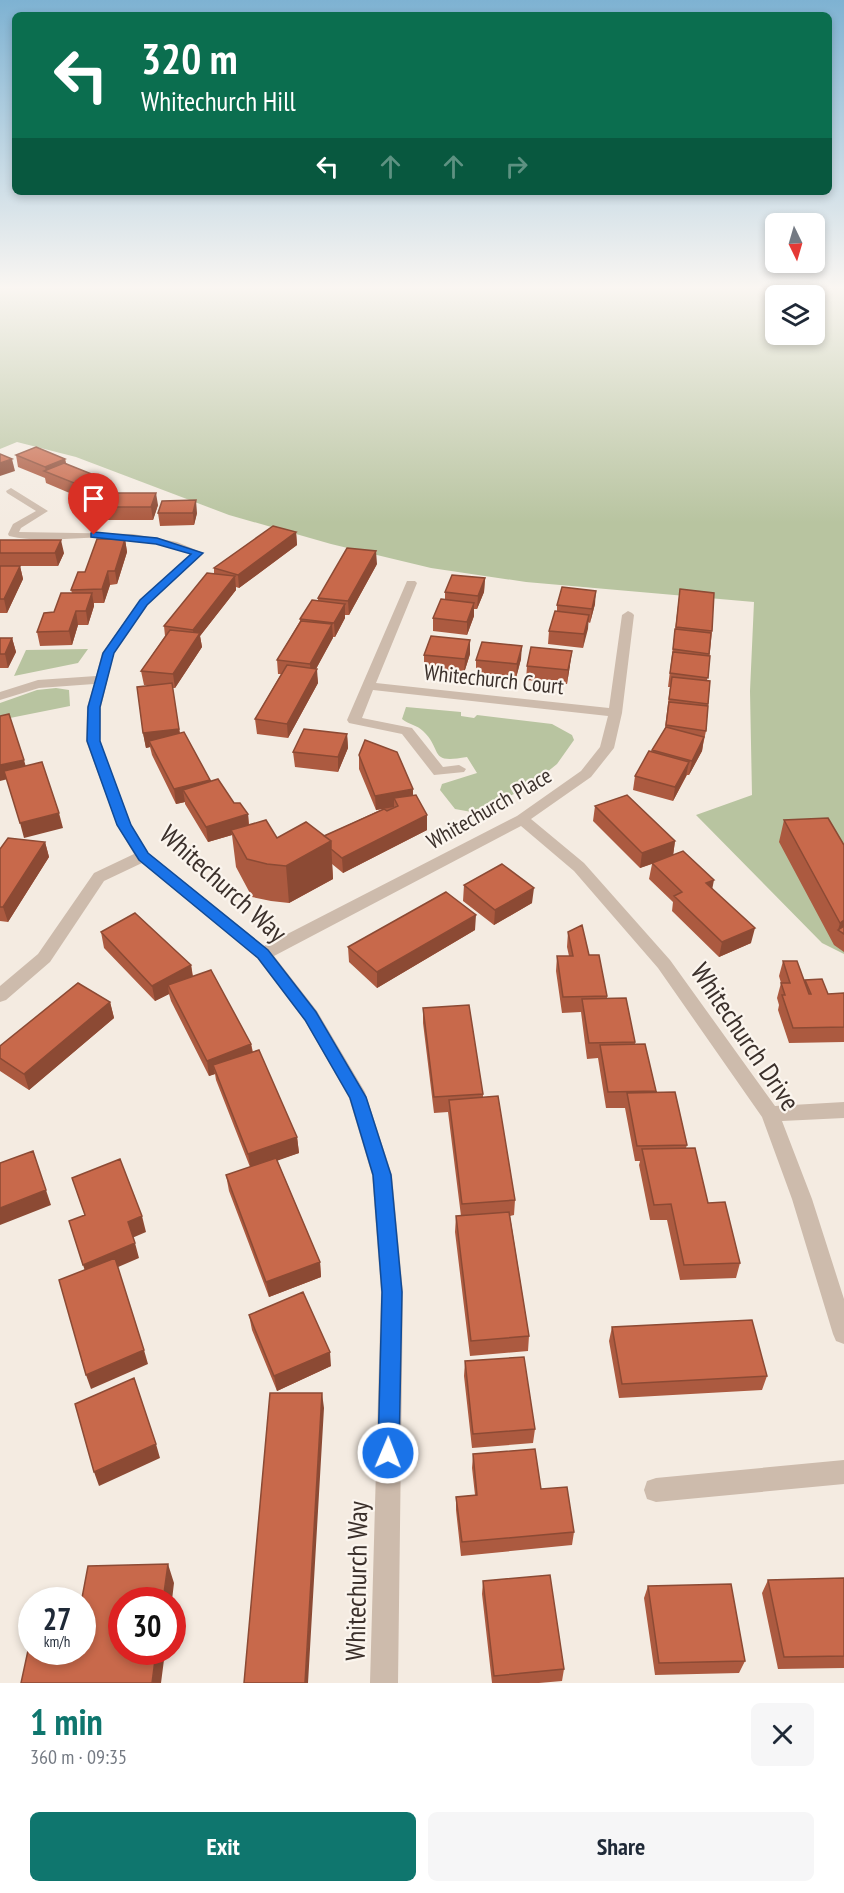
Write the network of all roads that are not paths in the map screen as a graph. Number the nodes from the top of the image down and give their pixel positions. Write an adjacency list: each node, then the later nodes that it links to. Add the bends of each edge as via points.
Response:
1 (11, 491): 4 (street, Whitechurch Way, via 43,511 17,526 13,534 122,537 157,541 198,553 144,602 108,653)
2 (411, 583): 5 (street)
3 (628, 615): 7 (street, Whitechurch Place)
4 (99, 680): 6 (street, via 38,684); 10 (street, Whitechurch Way, via 93,741 124,825)
5 (370, 686): 7 (street, Whitechurch Court); 8 (street, via 354,720 407,731 439,772)
6 (0, 696)
7 (615, 713): 9 (street, Whitechurch Place, via 607,748 586,774)
8 (459, 769)
9 (522, 819): 11 (street, Whitechurch Place); 14 (street, Whitechurch Drive, via 579,867 664,964)
10 (143, 856): 11 (street, Whitechurch Way); 12 (street, via 99,877 44,958)
11 (263, 954): 18 (street, Whitechurch Way, via 311,1016 358,1097 382,1175 392,1292)
12 (0, 996)
13 (844, 1110): 14 (street)
14 (770, 1114): 15 (street, Whitechurch Drive, via 802,1199)
15 (844, 1334)
16 (844, 1472): 17 (street)
17 (656, 1490)
18 (384, 1683)

